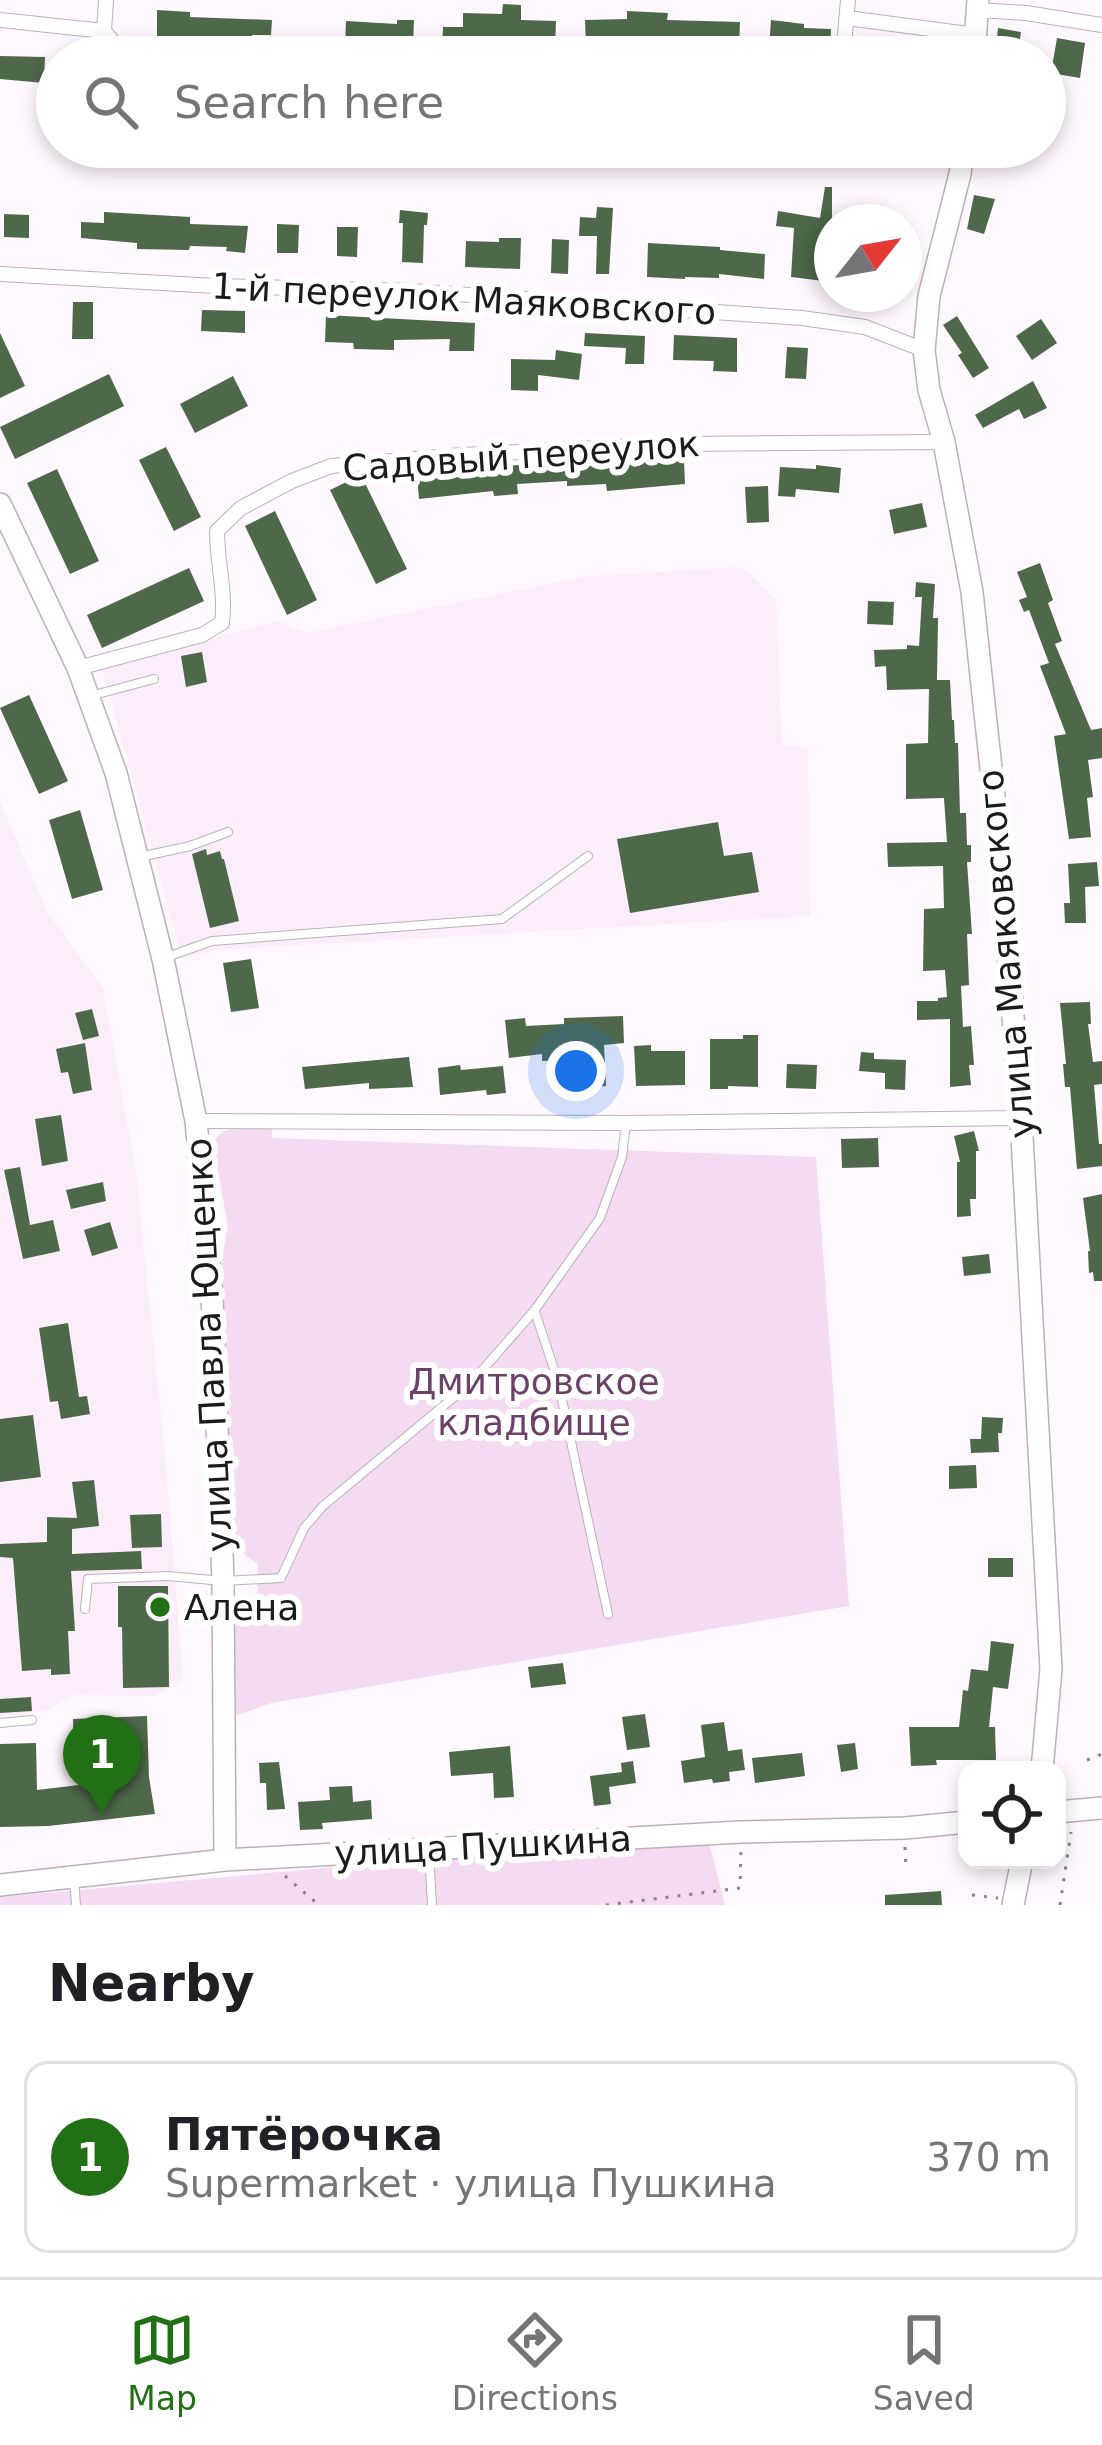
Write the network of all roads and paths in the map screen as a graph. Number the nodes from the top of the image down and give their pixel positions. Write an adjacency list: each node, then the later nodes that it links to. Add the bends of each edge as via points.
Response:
1 (106, 0): 7 (street)
2 (848, 0): 4 (street)
3 (978, 5): 6 (street); 11 (street)
4 (847, 18): 9 (street); 10 (street)
5 (0, 20): 7 (street)
6 (1102, 25)
7 (104, 31): 8 (street)
8 (108, 36)
9 (845, 36)
10 (929, 36)
11 (976, 36)
12 (961, 168): 14 (street, улица Маяковского)
13 (0, 274): 14 (street, 1-й переулок Маяковского, via 802,318 865,327)
14 (924, 350): 15 (street, улица Маяковского)
15 (944, 442): 17 (street, Садовый переулок, via 675,444 331,466 241,508 217,531 222,623); 24 (street, улица Маяковского, via 975,616)
16 (0, 504): 17 (street, улица Павла Ющенко)
17 (78, 668): 19 (street, улица Павла Ющенко)
18 (154, 680): 19 (lane)
19 (89, 696): 22 (street, улица Павла Ющенко)
20 (229, 832): 22 (lane)
21 (588, 856): 23 (lane, via 502,919 212,941)
22 (139, 857): 23 (street, улица Павла Ющенко)
23 (163, 959): 25 (street, улица Павла Ющенко)
24 (1021, 1118): 26 (street); 35 (street, улица Маяковского, via 1051,1670)
25 (196, 1121): 26 (street); 28 (street, улица Павла Ющенко)
26 (626, 1123): 27 (lane, via 600,1218)
27 (534, 1310): 28 (lane, via 472,1382 322,1506 281,1578); 30 (lane, via 558,1381)
28 (223, 1581): 29 (lane, via 88,1580); 41 (street, улица Павла Ющенко)
29 (85, 1609)
30 (608, 1614)
31 (32, 1720): 32 (lane)
32 (0, 1723)
33 (1102, 1754): 34 (path)
34 (1087, 1760)
35 (1043, 1761)
36 (1102, 1808): 37 (street)
37 (1066, 1810)
38 (958, 1823): 39 (street, улица Пушкина)
39 (741, 1832): 40 (street, улица Пушкина); 50 (path, via 740,1888)
40 (429, 1849): 42 (street, улица Пушкина); 49 (lane)
41 (225, 1859): 42 (street, улица Пушкина); 45 (street, улица Пушкина)
42 (266, 1859): 48 (path)
43 (1020, 1869): 51 (street)
44 (1062, 1869): 52 (path)
45 (74, 1877): 46 (street, улица Пушкина); 47 (lane)
46 (0, 1885)
47 (76, 1905)
48 (319, 1905)
49 (432, 1905)
50 (606, 1905)
51 (1013, 1905)
52 (1060, 1905)

